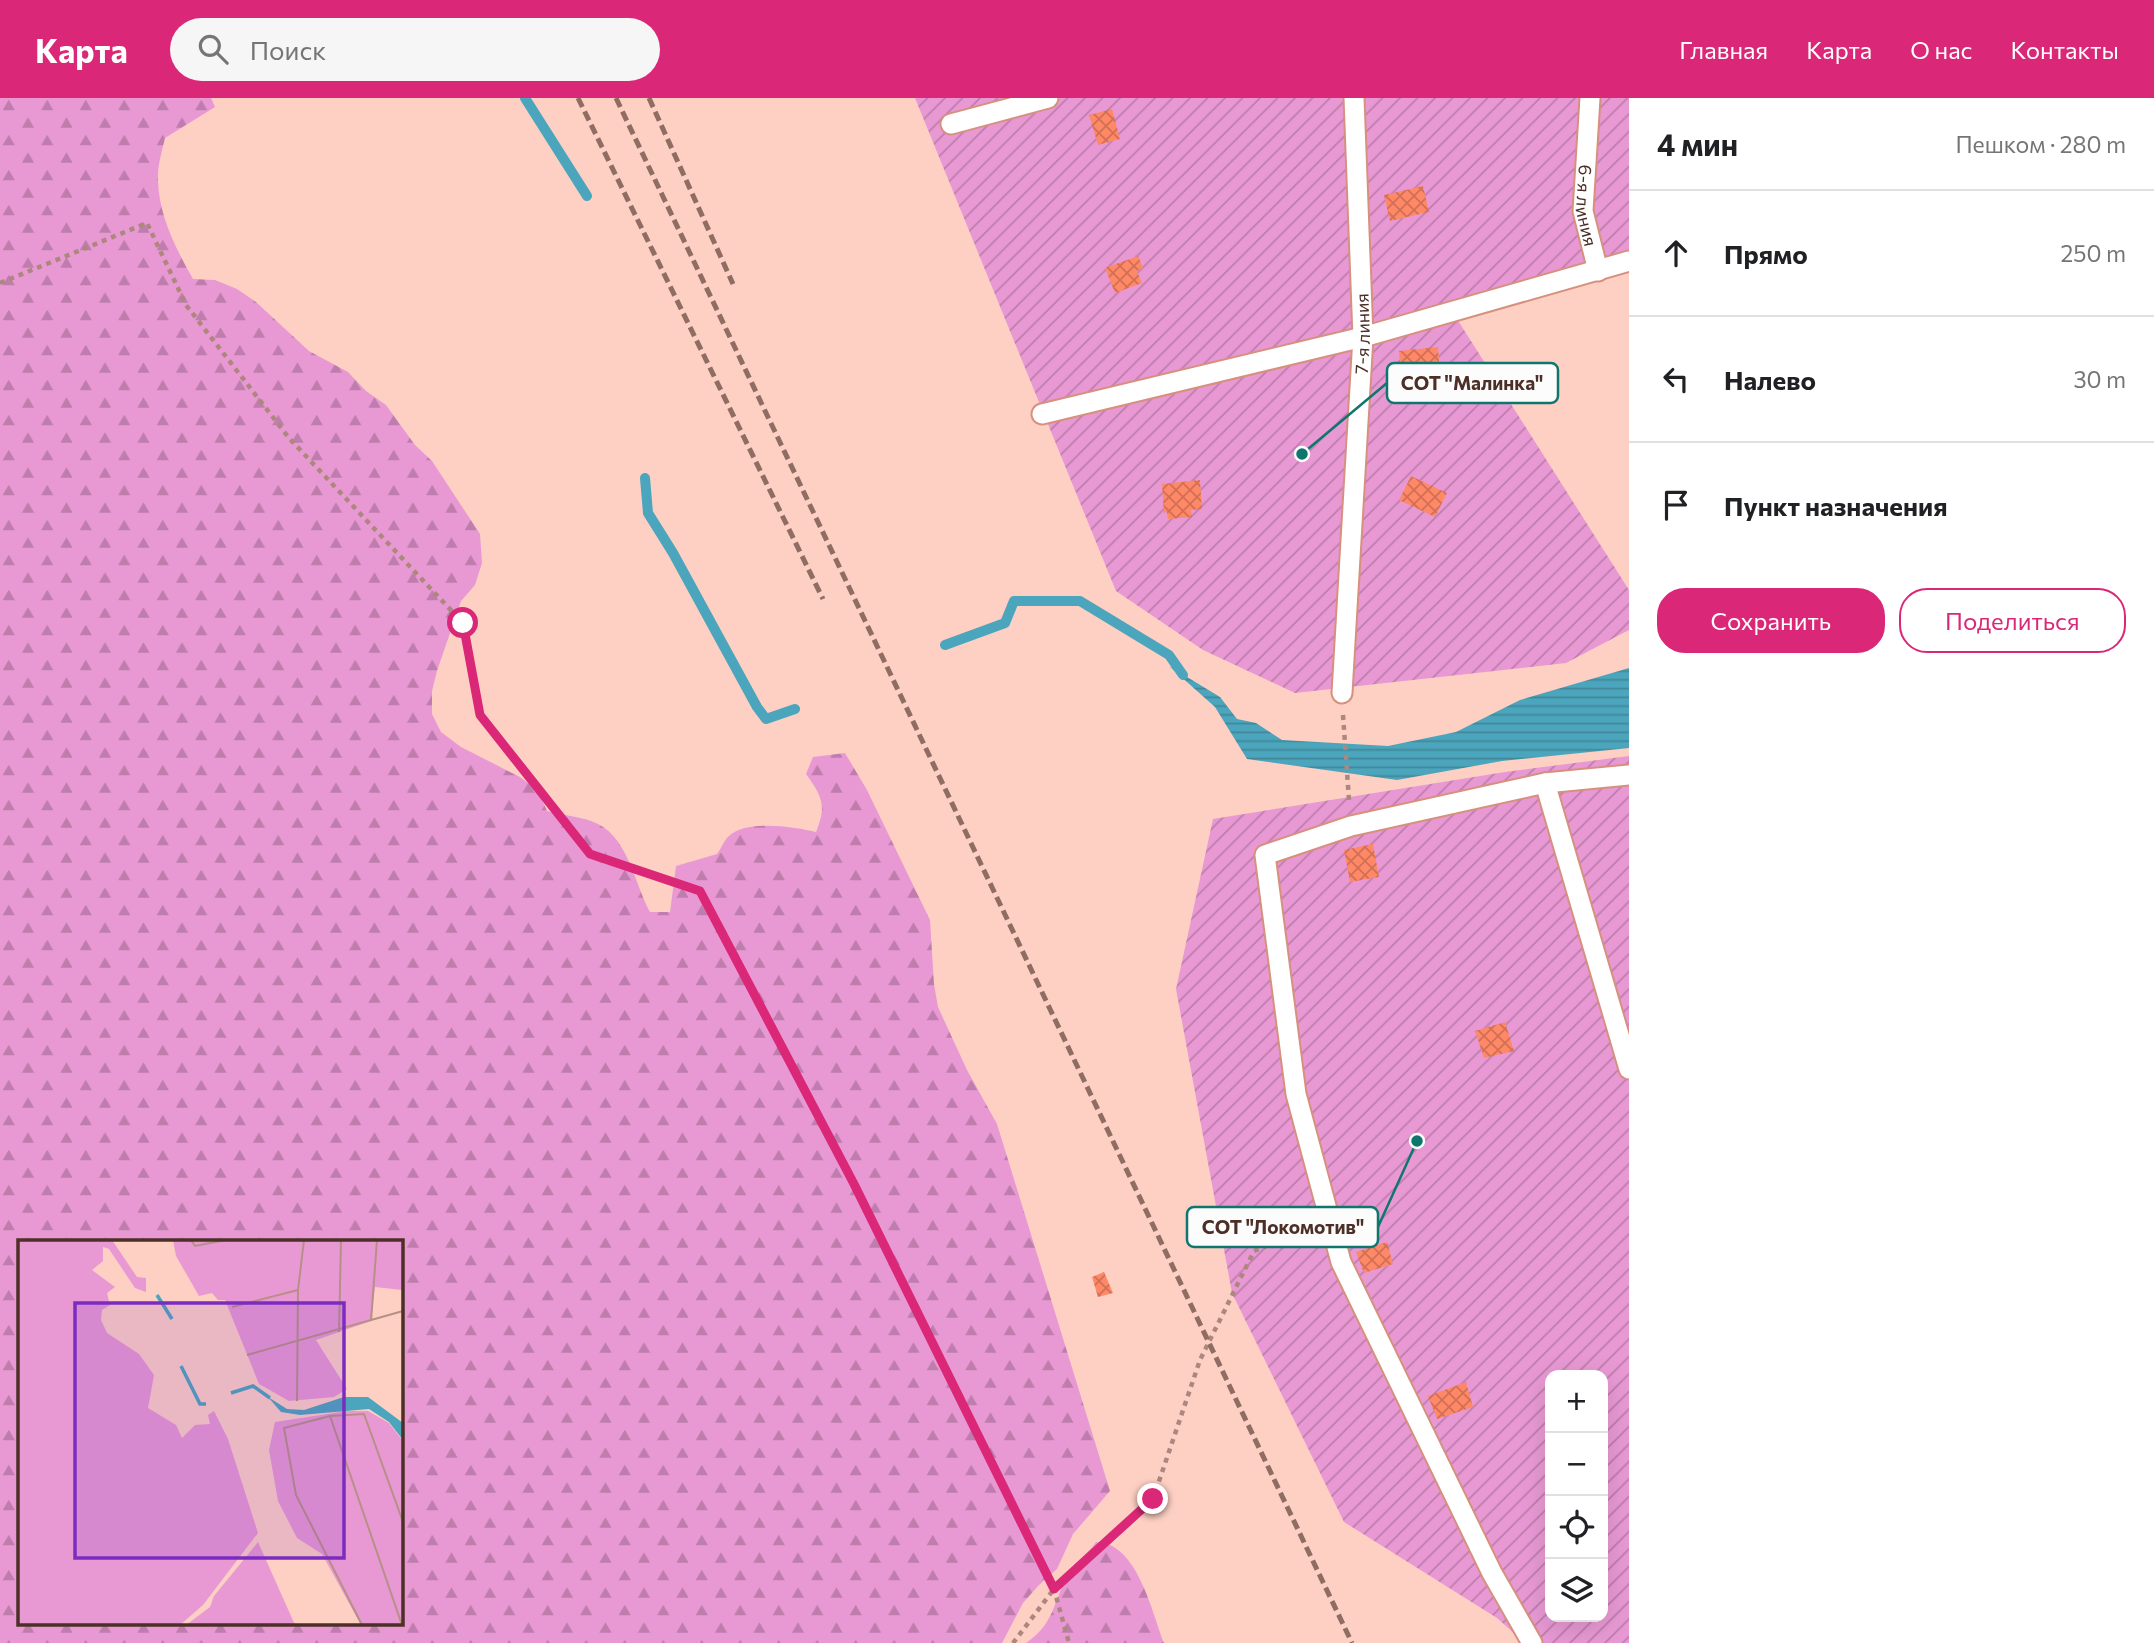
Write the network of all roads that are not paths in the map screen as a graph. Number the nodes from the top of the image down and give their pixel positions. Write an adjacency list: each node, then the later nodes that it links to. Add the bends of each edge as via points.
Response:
1 (1048, 98): 4 (lane)
2 (1354, 98): 7 (lane, 7-я линия)
3 (1590, 98): 6 (lane, 6-я линия, via 1583,211)
4 (951, 124)
5 (1629, 261): 6 (lane)
6 (1598, 271): 7 (lane)
7 (1363, 337): 8 (lane); 9 (lane, 7-я линия)
8 (1042, 414)
9 (1342, 693)
10 (1629, 775): 11 (lane)
11 (1545, 783): 12 (lane); 13 (lane, via 1351,826 1265,855 1296,1094 1341,1262 1492,1573)
12 (1629, 1069)
13 (1532, 1643)

